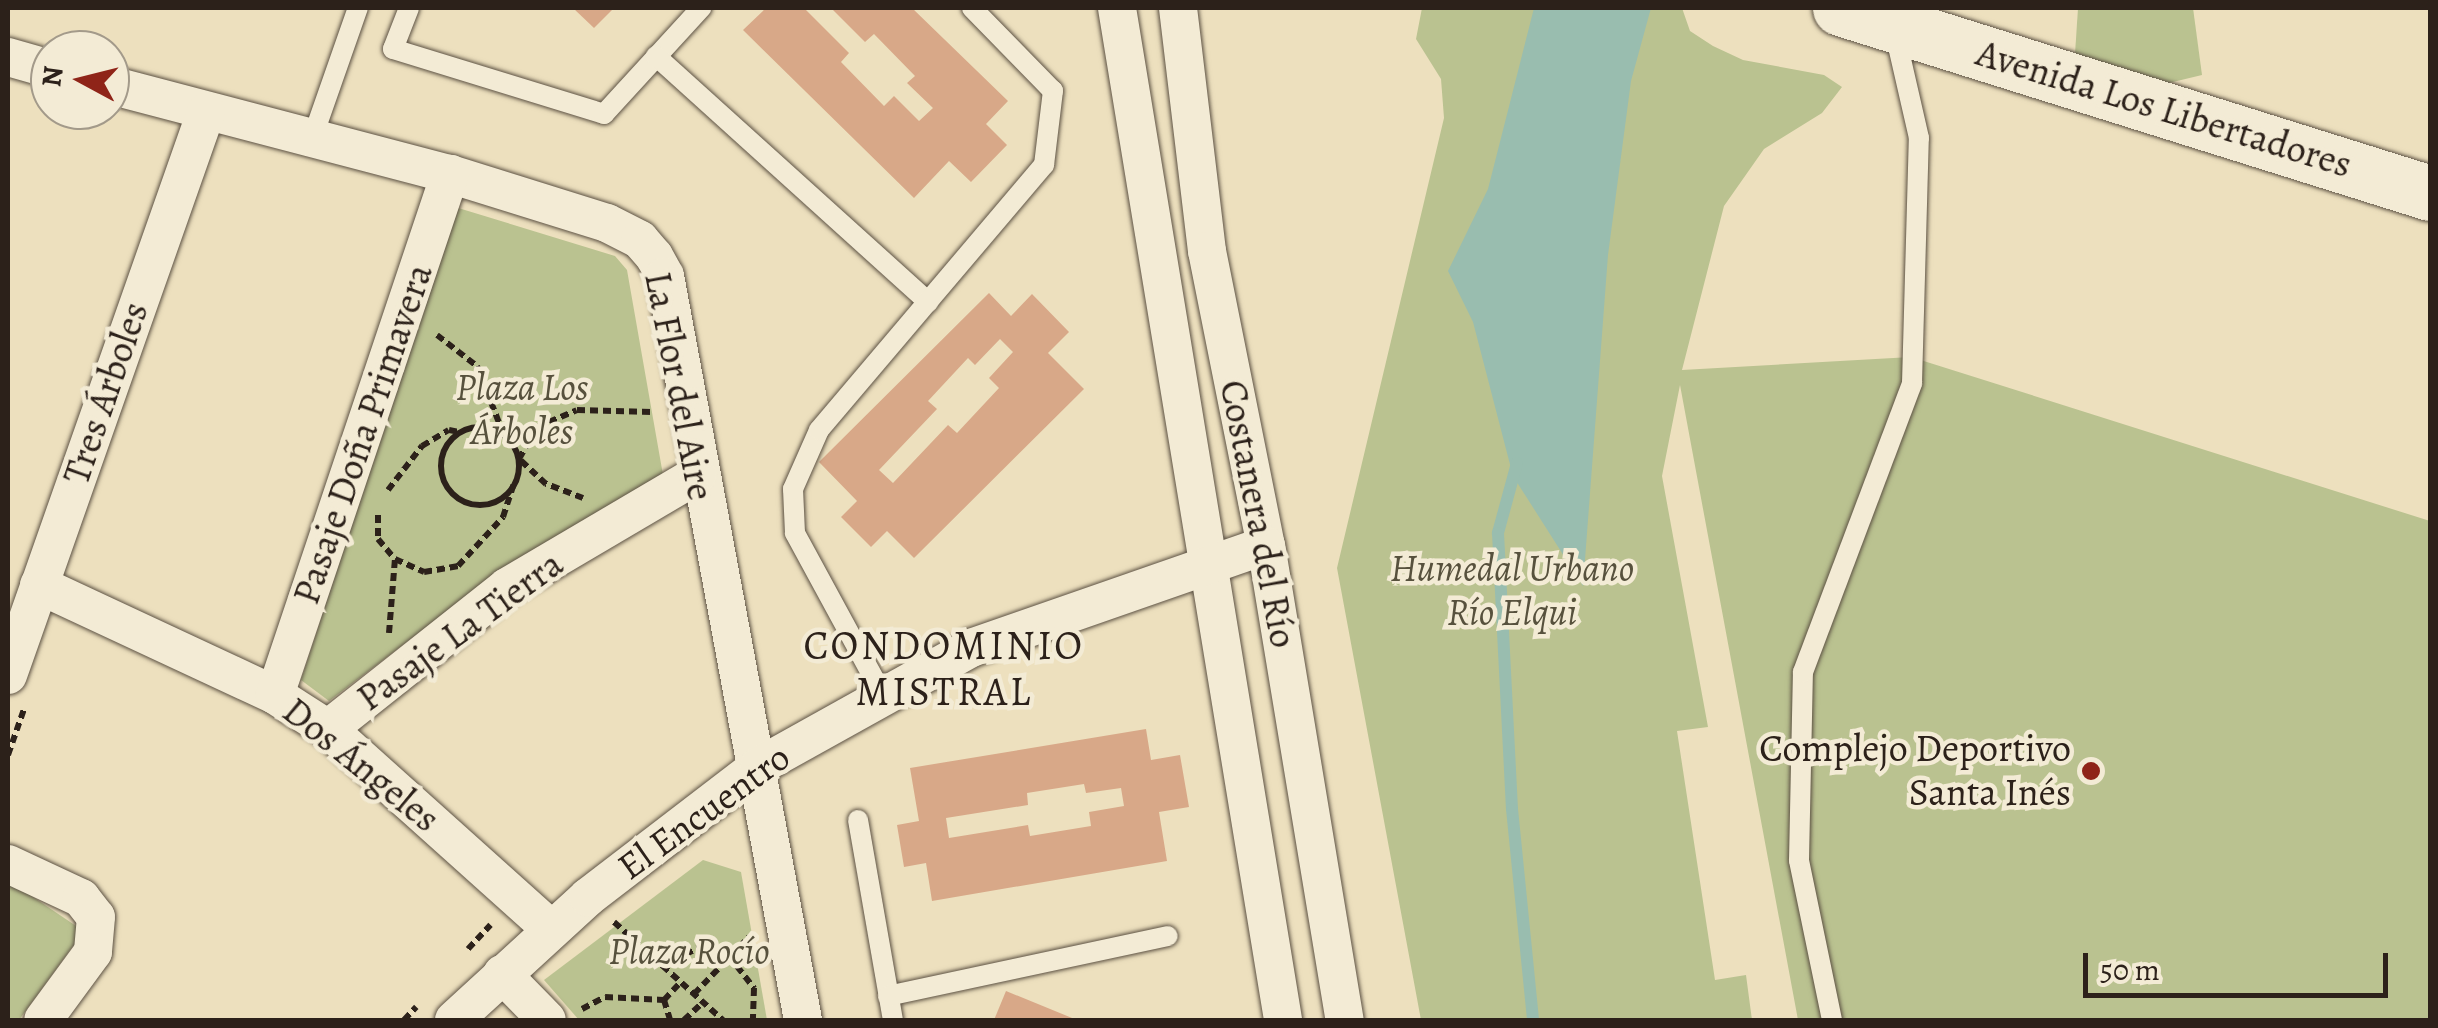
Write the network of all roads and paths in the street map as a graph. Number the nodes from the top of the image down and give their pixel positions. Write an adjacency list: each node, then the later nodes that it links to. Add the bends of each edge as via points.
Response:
1 (358, 8): 12 (lane)
2 (409, 8): 9 (lane, via 393,49 604,114)
3 (701, 8): 9 (lane)
4 (972, 8): 15 (lane, via 1053,92 1044,165)
5 (1117, 8): 28 (street, Costanera del Río)
6 (1178, 8): 26 (street, Costanera del Río, via 1207,250)
7 (1840, 8): 8 (main road, Avenida Los Libertadores)
8 (1891, 16): 14 (main road, Avenida Los Libertadores); 61 (lane, via 1919,138 1912,383 1803,672 1799,860)
9 (656, 56): 15 (lane)
10 (130, 90): 11 (street, La Flor del Aire)
11 (206, 112): 12 (street, La Flor del Aire); 29 (street, Tres Árboles)
12 (312, 139): 13 (street, La Flor del Aire)
13 (450, 174): 16 (street, Pasaje Doña Primavera); 17 (street, La Flor del Aire, via 606,222 640,240 665,276)
14 (2430, 193)
15 (928, 302): 33 (lane, via 819,430 792,489 795,533)
16 (402, 317): 19 (path, via 455,344 477,366); 32 (street, Pasaje Doña Primavera)
17 (692, 424): 20 (path, via 640,408 577,410 537,427); 21 (street, La Flor del Aire)
18 (459, 432): 19 (path, via 486,426); 22 (path, via 442,452 449,491 484,505); 23 (path, via 449,430 422,446)
19 (503, 434): 20 (path)
20 (519, 460): 22 (path); 25 (path, via 546,484)
21 (697, 475): 25 (street, Pasaje La Tierra); 35 (street, La Flor del Aire)
22 (514, 484): 27 (path, via 503,517 458,566 424,572)
23 (386, 494)
24 (378, 508): 27 (path, via 378,539)
25 (637, 510): 31 (street, Pasaje La Tierra, via 507,587)
26 (1266, 545): 28 (street, El Encuentro); 60 (street, Costanera del Río)
27 (396, 560): 31 (path, via 388,617)
28 (1205, 564): 33 (street, El Encuentro, via 971,648); 59 (street, Costanera del Río)
29 (39, 585): 30 (street, Tres Árboles); 32 (street, Dos Ángeles)
30 (8, 675)
31 (392, 679): 34 (street, Pasaje La Tierra)
32 (275, 695): 34 (street, Dos Ángeles)
33 (884, 696): 35 (street, El Encuentro)
34 (328, 729): 40 (street, Dos Ángeles)
35 (758, 766): 38 (street, El Encuentro); 39 (street, La Flor del Aire)
36 (858, 820): 47 (lane)
37 (8, 864): 51 (street, via 80,898 96,917 93,952)
38 (588, 897): 40 (street, El Encuentro); 43 (path)
39 (782, 906): 42 (path); 57 (street, La Flor del Aire)
40 (551, 929): 44 (street, El Encuentro)
41 (1168, 936): 47 (lane)
42 (729, 956): 43 (path, via 698,948); 46 (path); 56 (path, via 754,988)
43 (662, 966): 45 (path)
44 (502, 974): 50 (street); 52 (street, El Encuentro)
45 (681, 982): 46 (path); 48 (path)
46 (694, 994): 49 (path)
47 (888, 996): 58 (lane)
48 (664, 1000): 50 (path, via 605,997); 53 (path)
49 (703, 1002): 54 (path); 55 (path)
50 (560, 1017)
51 (43, 1020)
52 (454, 1020)
53 (670, 1020)
54 (684, 1020)
55 (723, 1020)
56 (752, 1020)
57 (803, 1020)
58 (892, 1020)
59 (1283, 1020)
60 (1346, 1020)
61 (1832, 1020)

